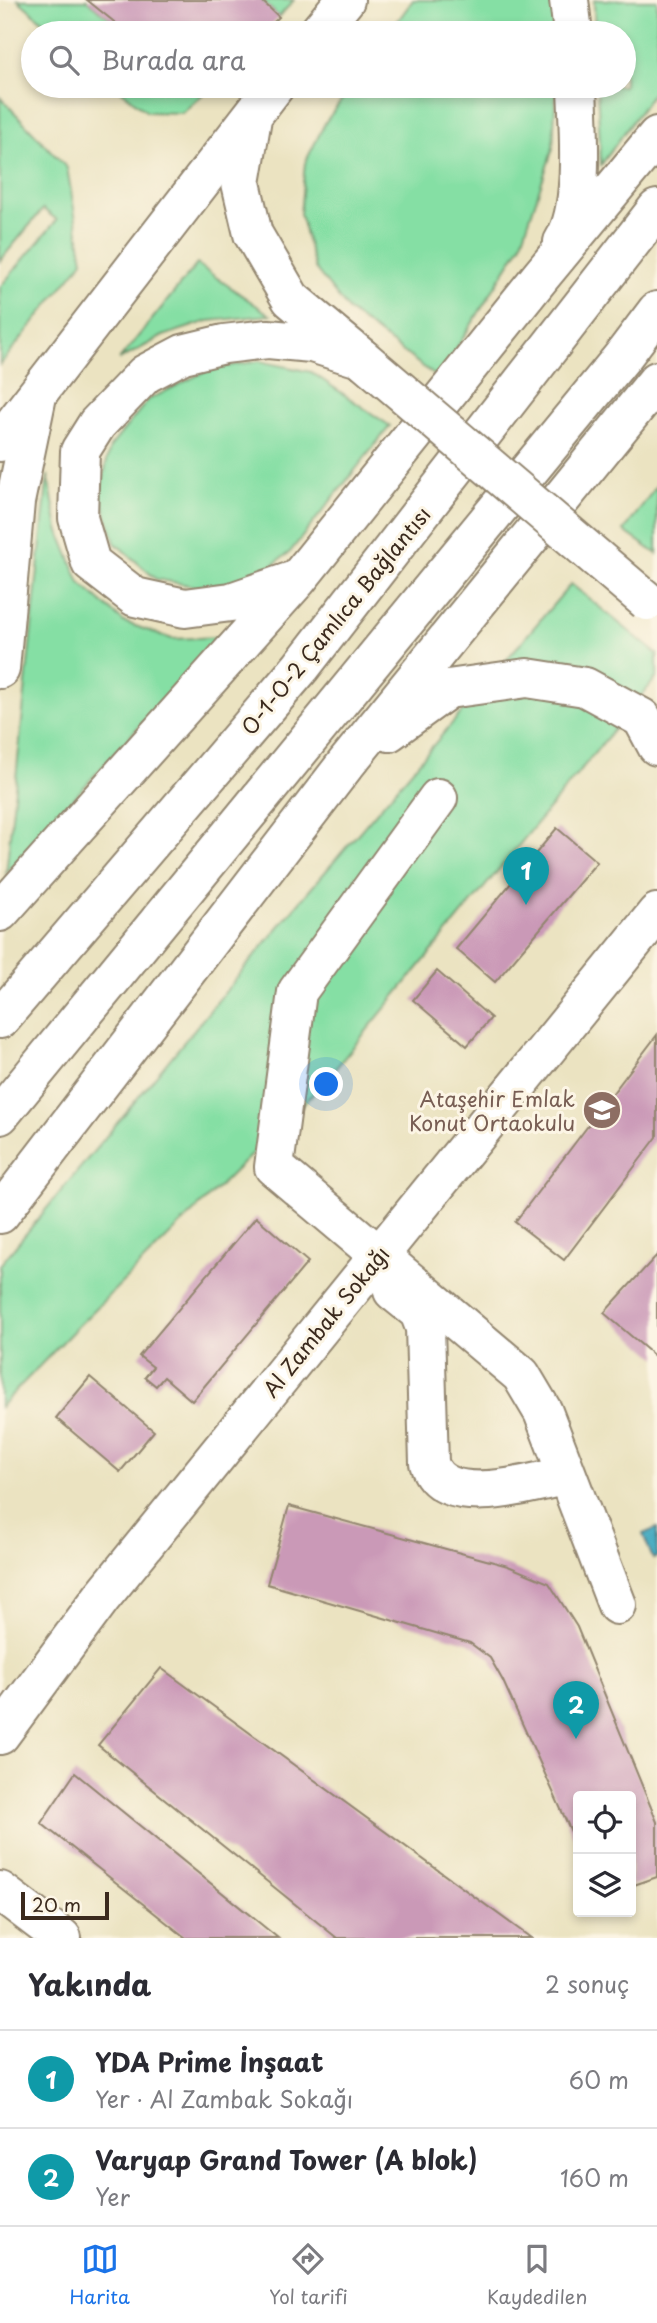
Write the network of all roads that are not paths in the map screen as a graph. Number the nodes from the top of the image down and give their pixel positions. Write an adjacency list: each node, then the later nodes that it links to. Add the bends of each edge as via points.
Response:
1 (345, 0): 3 (main road)
2 (569, 0): 4 (main road)
3 (328, 21)
4 (572, 21)
5 (577, 98): 9 (main road, via 580,172 570,231)
6 (264, 99): 11 (main road, via 241,183 253,234 291,299); 13 (main road)
7 (657, 136): 9 (main road)
8 (657, 209): 23 (main road, O-1-O-2 Çamlıca Bağlantısı, via 301,667)
9 (541, 276): 15 (main road)
10 (657, 311): 24 (main road)
11 (363, 359): 15 (main road, via 312,343 268,339 183,354 145,374 97,424 80,451 78,518 91,563 135,597 185,608 231,602); 16 (main road, bridge)
12 (655, 385): 19 (main road)
13 (37, 396): 14 (main road); 17 (main road, via 15,502)
14 (0, 442)
15 (296, 580): 21 (main road)
16 (654, 605)
17 (0, 669)
18 (657, 746): 19 (main road, via 642,718 585,687 527,678 448,689)
19 (345, 765): 25 (main road)
20 (438, 798): 26 (main road, via 297,992 274,1167)
21 (0, 912)
22 (657, 913): 26 (main road, Al Zambak Sokağı)
23 (0, 1019)
24 (0, 1115)
25 (0, 1214)
26 (373, 1263): 27 (main road); 28 (main road, via 419,1312); 31 (main road, Al Zambak Sokağı, via 102,1597)
27 (462, 1327): 28 (main road, via 444,1328); 29 (main road, via 521,1375 543,1412)
28 (427, 1345): 29 (main road, via 429,1463 441,1483 487,1490)
29 (567, 1475): 30 (main road)
30 (617, 1605)
31 (34, 1689): 32 (main road); 33 (main road, Al Zambak Sokağı)
32 (0, 1705)
33 (0, 1735)
34 (0, 1891): 35 (main road)
35 (62, 1938)

